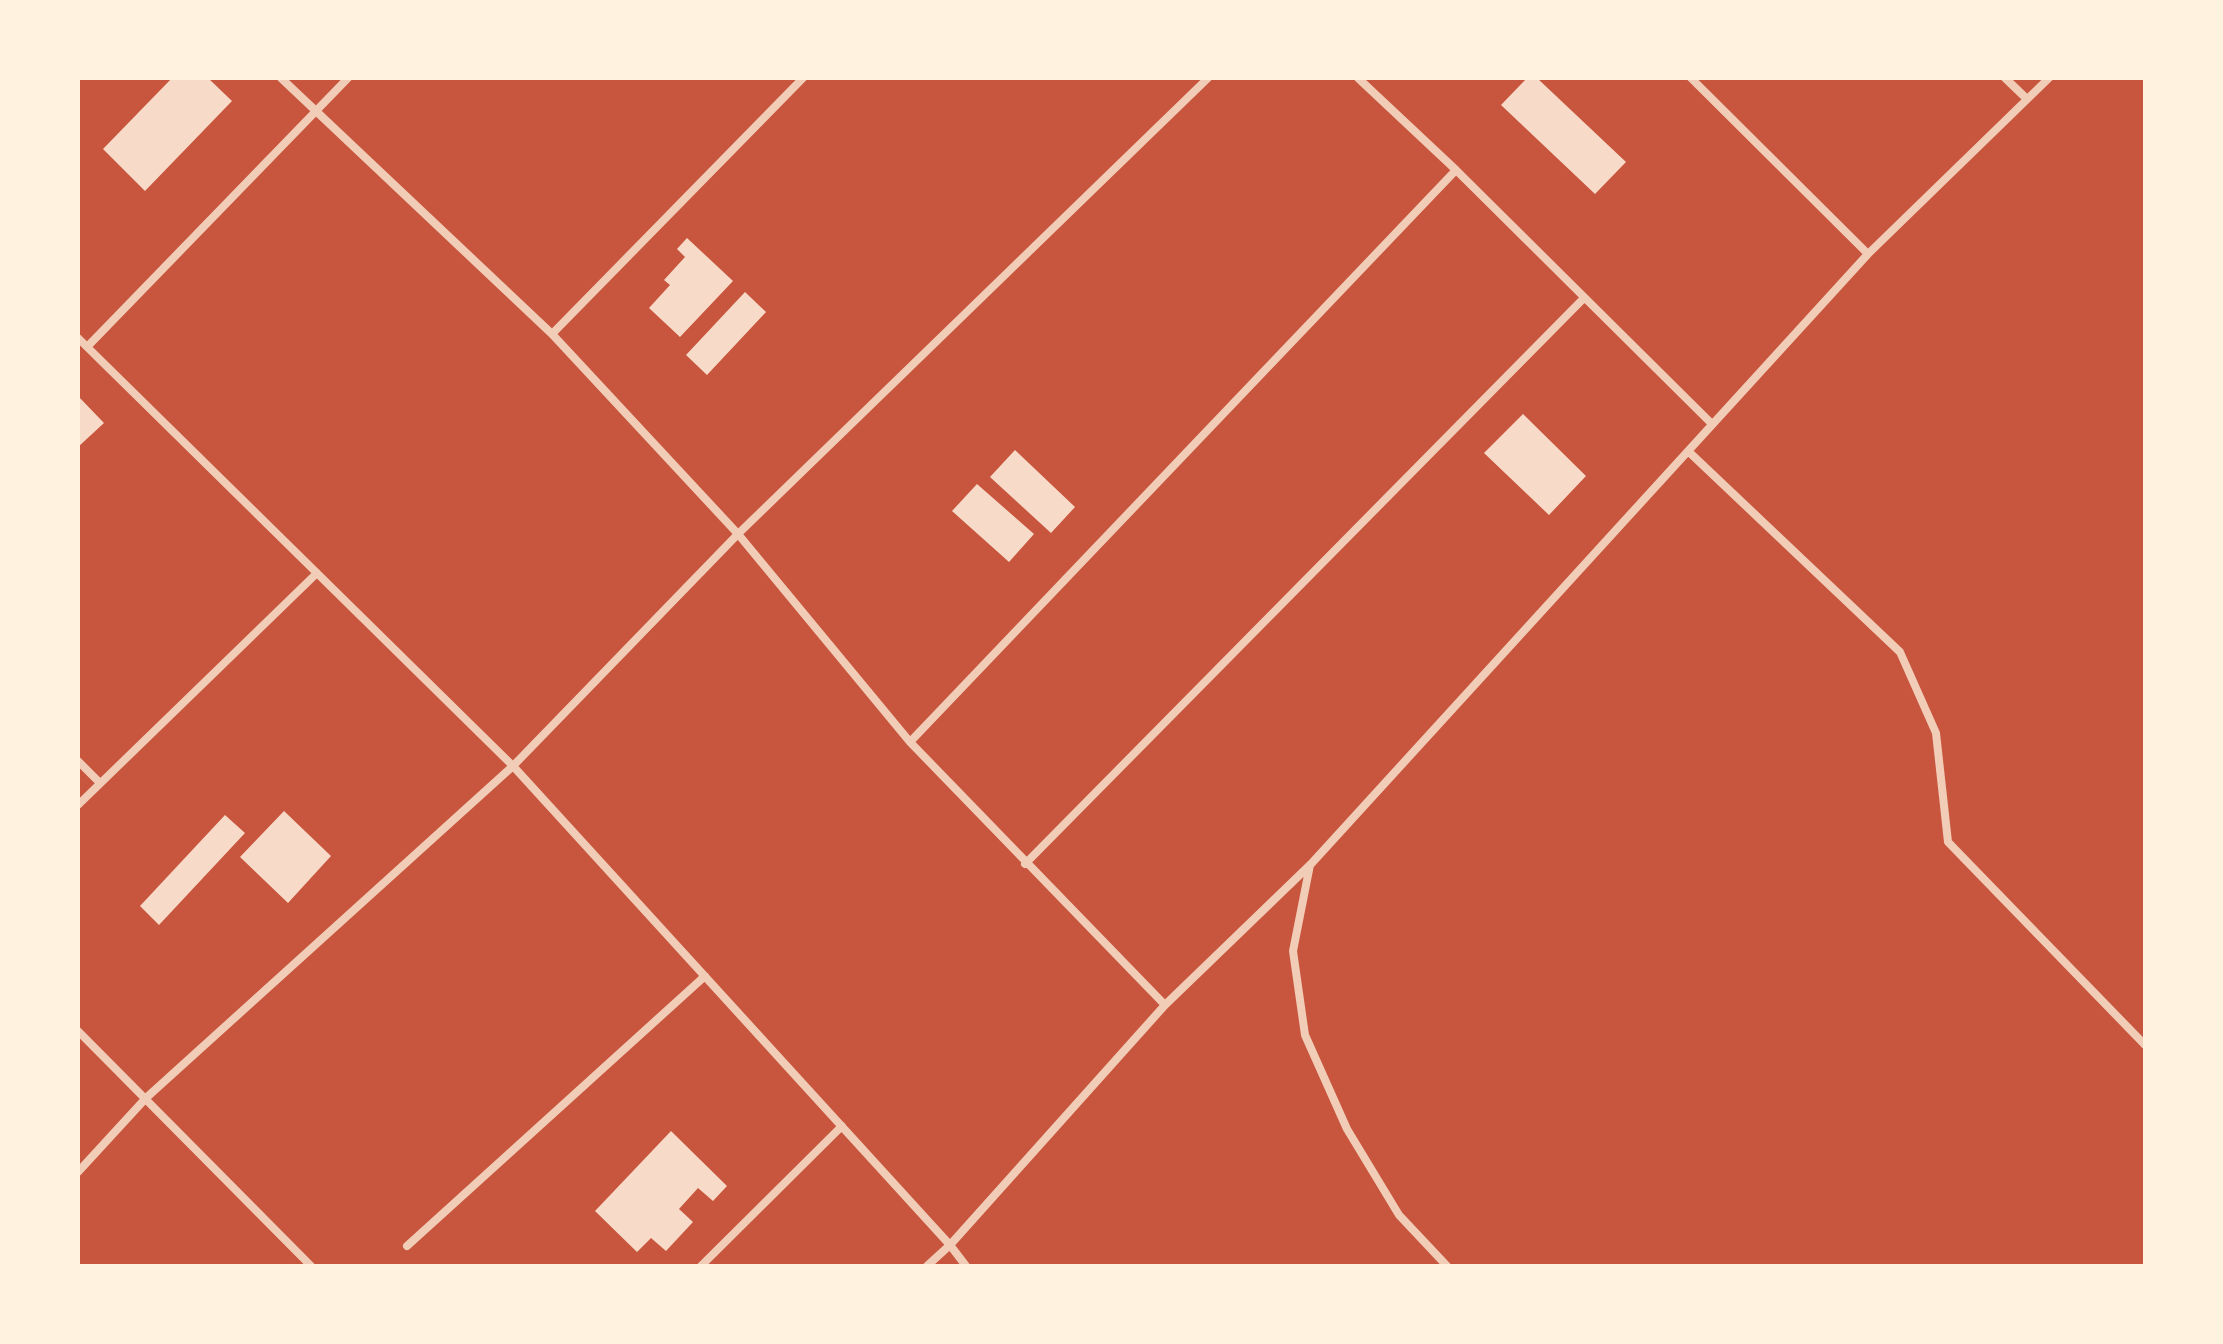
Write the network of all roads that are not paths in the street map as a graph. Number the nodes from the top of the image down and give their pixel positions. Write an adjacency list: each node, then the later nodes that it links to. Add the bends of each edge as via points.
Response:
1 (281, 78): 10 (street)
2 (348, 78): 10 (street)
3 (803, 78): 14 (street)
4 (1208, 78): 19 (street)
5 (1358, 78): 11 (street)
6 (1691, 78): 12 (street)
7 (2005, 78): 9 (street)
8 (2049, 78): 9 (street)
9 (2027, 99): 12 (street)
10 (315, 110): 14 (street); 16 (street)
11 (1456, 170): 13 (street); 21 (street)
12 (1868, 254): 17 (street)
13 (1584, 298): 17 (street); 26 (street)
14 (552, 334): 19 (street)
15 (78, 338): 16 (street)
16 (87, 347): 20 (street)
17 (1712, 424): 18 (street)
18 (1688, 451): 27 (street); 31 (street, via 1900,652 1936,733 1948,842)
19 (738, 534): 21 (street); 23 (street)
20 (317, 573): 23 (street); 24 (street)
21 (910, 742): 26 (street)
22 (78, 761): 24 (street)
23 (513, 766): 28 (street); 32 (street)
24 (100, 783): 25 (street)
25 (78, 805)
26 (1025, 864): 29 (street)
27 (1311, 864): 29 (street); 41 (street, via 1293,951 1305,1035 1347,1129 1399,1215)
28 (705, 976): 33 (street); 36 (street)
29 (1165, 1005): 35 (street)
30 (78, 1031): 32 (street)
31 (2145, 1045)
32 (146, 1098): 34 (street); 37 (street)
33 (842, 1126): 35 (street); 38 (street)
34 (78, 1172)
35 (950, 1245): 39 (street); 40 (street)
36 (407, 1246)
37 (311, 1266)
38 (701, 1266)
39 (927, 1266)
40 (966, 1266)
41 (1447, 1266)

